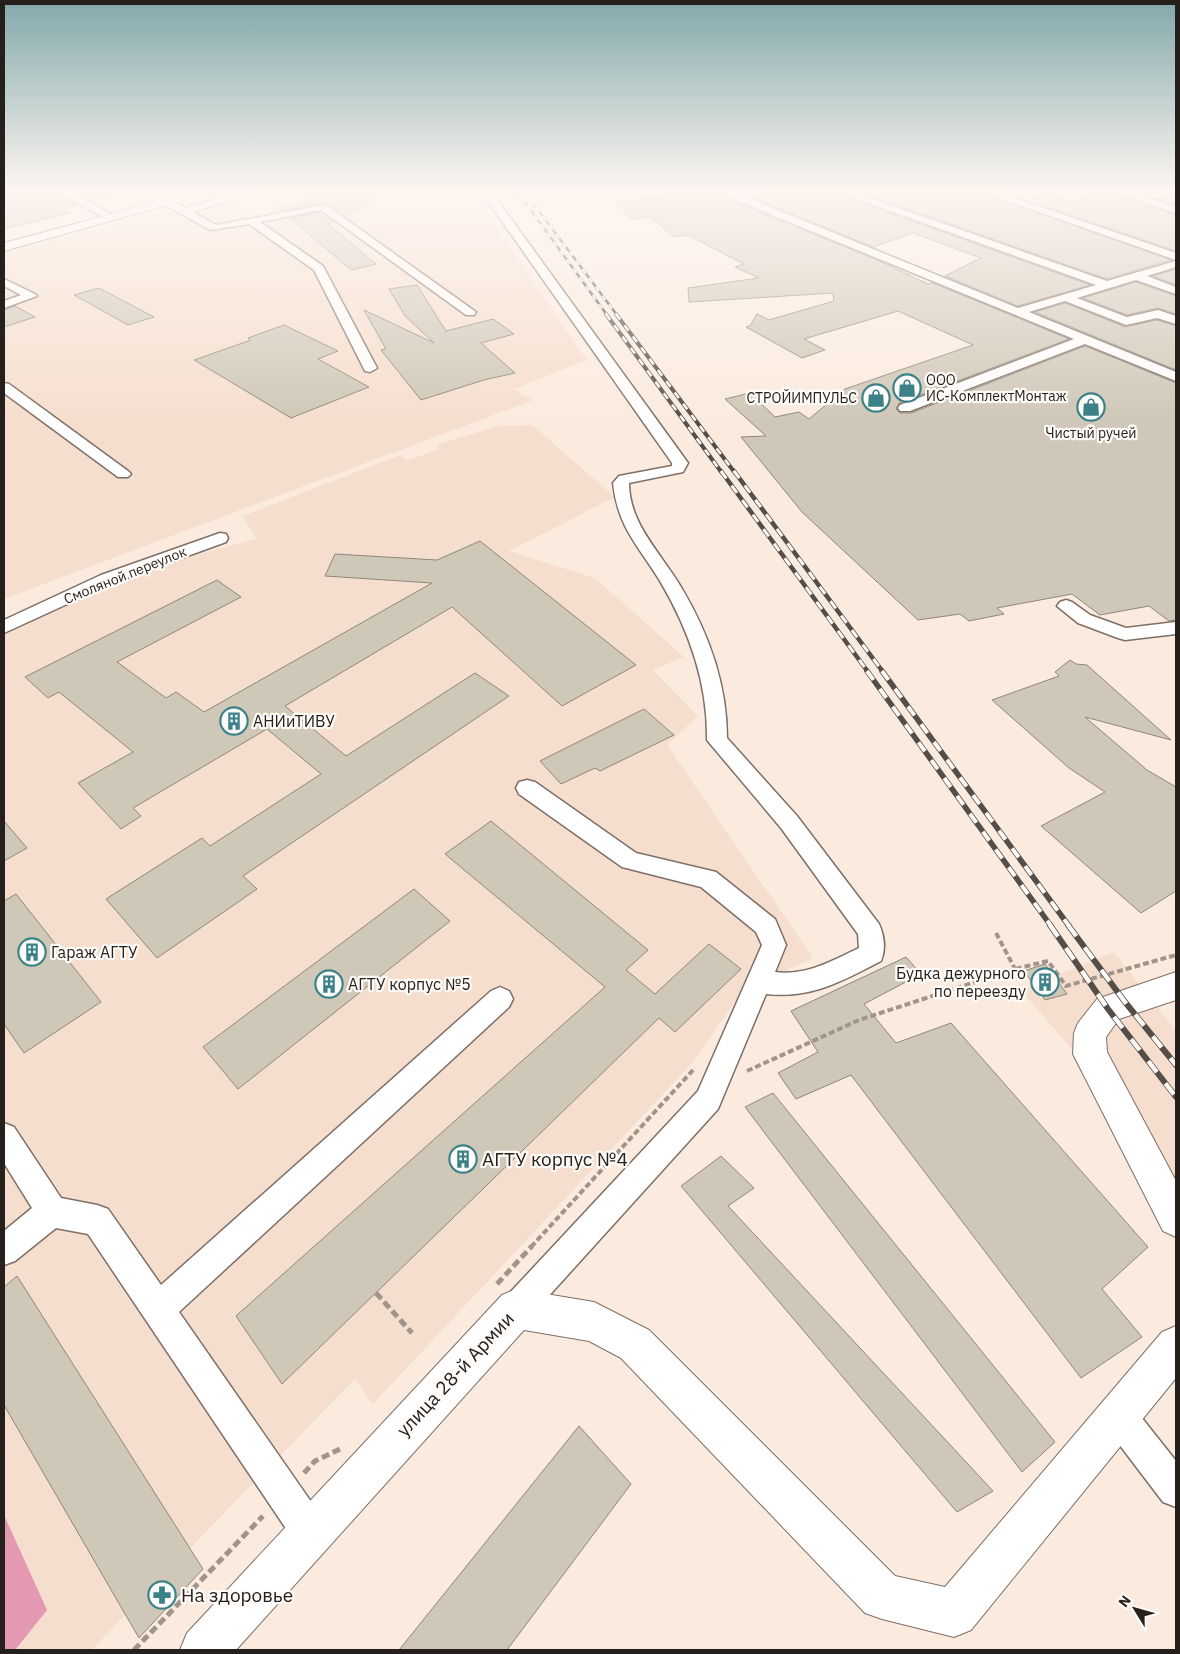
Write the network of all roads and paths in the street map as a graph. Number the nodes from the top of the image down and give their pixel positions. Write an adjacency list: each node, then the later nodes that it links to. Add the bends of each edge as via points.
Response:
1 (318, 267): 17 (street)
2 (408, 267): 13 (street)
3 (540, 267): 30 (street, via 680,463 678,469 624,479 621,483 622,506 632,529 664,575 694,629 716,702 717,740 789,822 870,931 872,953 826,976 788,985)
4 (907, 267): 14 (street)
5 (1057, 267): 9 (street)
6 (1164, 267): 7 (street)
7 (1134, 275): 9 (street); 10 (street)
8 (4, 282): 12 (street, via 31,296)
9 (1105, 284): 11 (street)
10 (1176, 291)
11 (1064, 297): 14 (street); 15 (street, via 1126,321 1158,314)
12 (4, 305)
13 (470, 312)
14 (1017, 312): 16 (street)
15 (1176, 320)
16 (1084, 340): 18 (street); 20 (street)
17 (370, 368)
18 (1176, 377)
19 (4, 387): 21 (street)
20 (905, 408)
21 (123, 474)
22 (220, 538): 24 (street, Смоляной переулок, via 107,579)
23 (1066, 606): 25 (street, via 1084,619 1125,634)
24 (4, 627)
25 (1176, 628)
26 (527, 788): 30 (street, улица 28-й Армии, via 630,861 708,879 766,926 774,944)
27 (996, 933): 29 (path)
28 (1176, 956): 29 (path, via 1066,986 1048,961)
29 (1015, 969): 34 (path, via 859,1020)
30 (759, 982): 40 (street, улица 28-й Армии, via 708,1100)
31 (1176, 986): 37 (main road, via 1108,1010 1090,1033 1090,1054)
32 (500, 999): 41 (street)
33 (699, 1064): 40 (path)
34 (746, 1071)
35 (4, 1137): 36 (street)
36 (52, 1212): 38 (street); 41 (street, via 97,1220)
37 (1176, 1218)
38 (4, 1250)
39 (376, 1293): 42 (path)
40 (504, 1299): 44 (main road, via 594,1322 634,1344 882,1596 954,1613); 48 (main road, улица 28-й Армии)
41 (158, 1309): 47 (street)
42 (412, 1334)
43 (1176, 1346): 44 (main road)
44 (1118, 1415): 46 (street)
45 (351, 1443): 47 (path, via 315,1461)
46 (1176, 1489)
47 (284, 1493): 48 (street); 49 (path)
48 (310, 1532): 50 (main road, улица 28-й Армии)
49 (134, 1650)
50 (204, 1650)

